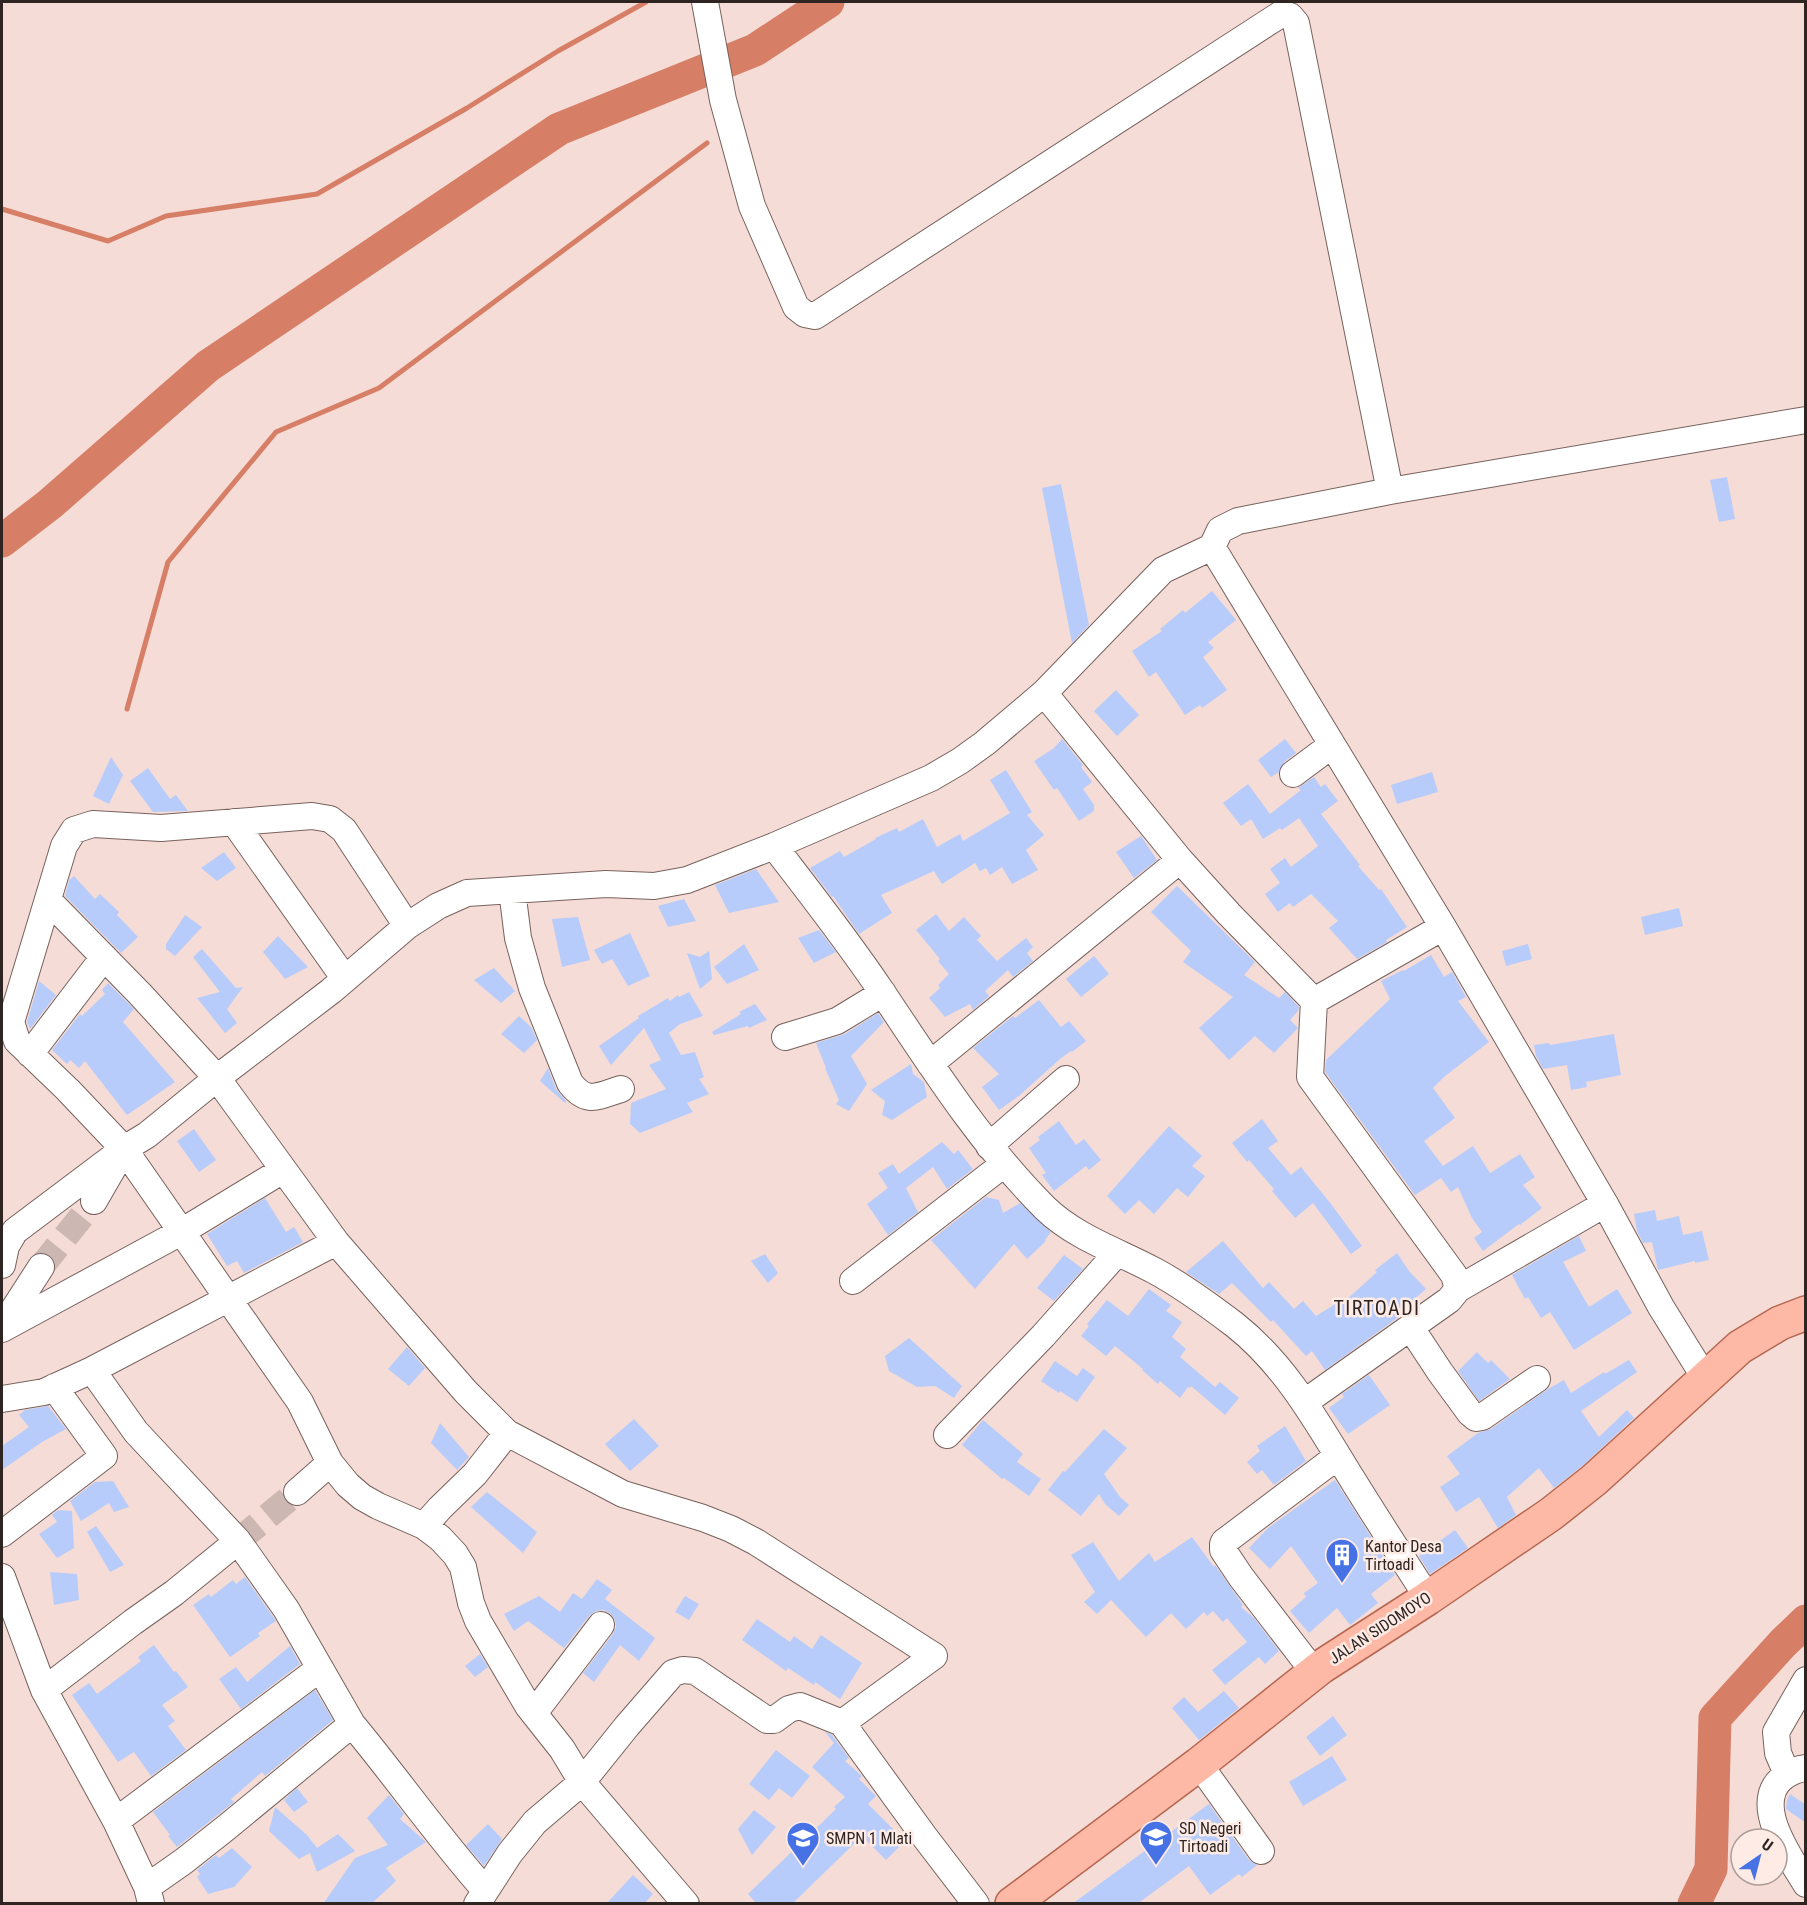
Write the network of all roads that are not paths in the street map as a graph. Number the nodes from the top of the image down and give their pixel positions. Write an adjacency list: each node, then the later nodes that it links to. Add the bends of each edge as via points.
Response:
1 (705, 2): 3 (street, via 723,100 752,206 796,307 805,315 815,316 1281,14 1290,16 1296,23)
2 (1806, 420): 3 (street)
3 (1390, 491): 4 (street, via 1238,521 1220,530)
4 (1212, 547): 5 (street, via 1163,570); 6 (street)
5 (1044, 693): 9 (street, via 960,762); 10 (street)
6 (1332, 745): 7 (street); 14 (street)
7 (1293, 774)
8 (234, 822): 12 (street, via 160,828 93,824 74,830 64,846); 13 (street, via 312,816 330,819 344,830); 16 (street)
9 (774, 846): 11 (street, via 687,879 654,886 606,884); 17 (street)
10 (1180, 860): 18 (street); 21 (street)
11 (512, 890): 13 (street, via 467,893); 24 (street, via 518,938 532,988 570,1083 590,1098)
12 (49, 901): 15 (street); 20 (street, via 11,1022 17,1041)
13 (406, 926): 16 (street)
14 (1443, 927): 18 (street); 29 (street)
15 (104, 957): 20 (street); 22 (street)
16 (345, 979): 22 (street)
17 (883, 993): 19 (street, via 837,1021); 21 (street)
18 (1314, 1001): 36 (street, via 1310,1077 1454,1275)
19 (785, 1037)
20 (30, 1054): 25 (street)
21 (930, 1064): 26 (street)
22 (217, 1077): 25 (street, via 147,1135); 27 (street)
23 (1066, 1079): 26 (street)
24 (621, 1089)
25 (124, 1149): 28 (street); 30 (street); 33 (street, via 15,1231 6,1246)
26 (997, 1155): 32 (street, via 1047,1210); 35 (street)
27 (283, 1170): 30 (street); 31 (street)
28 (94, 1201)
29 (1605, 1204): 36 (street); 42 (street)
30 (181, 1232): 37 (street); 40 (street)
31 (336, 1242): 37 (street); 47 (street, via 466,1392)
32 (1117, 1253): 46 (street, via 1155,1271 1236,1326 1273,1362); 48 (street)
33 (2, 1265)
34 (41, 1267): 40 (street)
35 (853, 1281)
36 (1458, 1289): 39 (street)
37 (228, 1299): 41 (street); 50 (street, via 300,1402)
38 (1806, 1313): 42 (main road, JALAN SIDOMOYO, via 1780,1323 1740,1347)
39 (1411, 1328): 43 (street, via 1476,1418); 46 (street)
40 (2, 1329)
41 (92, 1370): 44 (street); 54 (street, via 136,1432)
42 (1705, 1378): 56 (main road, JALAN SIDOMOYO, via 1594,1480)
43 (1537, 1379)
44 (54, 1387): 45 (street); 53 (street, via 104,1456)
45 (2, 1399)
46 (1305, 1402): 49 (street)
47 (507, 1433): 52 (street, via 475,1474); 63 (street, via 623,1494 731,1528 934,1656)
48 (947, 1435)
49 (1338, 1456): 56 (street); 59 (street, via 1222,1546)
50 (330, 1463): 51 (street); 52 (street, via 362,1497)
51 (297, 1492)
52 (424, 1526): 62 (street, via 440,1538 464,1567 478,1621)
53 (2, 1534)
54 (238, 1541): 58 (street, via 286,1609); 61 (street)
55 (2, 1577): 61 (street)
56 (1428, 1598): 59 (main road, JALAN SIDOMOYO)
57 (602, 1625): 62 (street)
58 (319, 1669): 64 (street); 68 (street)
59 (1314, 1672): 65 (main road, JALAN SIDOMOYO)
60 (1806, 1680): 66 (street, via 1776,1731 1778,1753)
61 (44, 1690): 68 (street)
62 (534, 1713): 67 (street)
63 (842, 1723): 67 (street, via 800,1706 767,1720 695,1671 683,1670 673,1673); 74 (street)
64 (352, 1724): 71 (street, via 160,1879); 72 (street)
65 (1199, 1764): 69 (street); 75 (main road, JALAN SIDOMOYO)
66 (1796, 1771): 70 (street, via 1775,1785 1770,1805 1779,1839)
67 (582, 1782): 72 (street, via 535,1822); 73 (street)
68 (116, 1821): 71 (street)
69 (1261, 1851)
70 (1806, 1884)
71 (149, 1895)
72 (481, 1897)
73 (686, 1904)
74 (976, 1904)
75 (1012, 1904)

